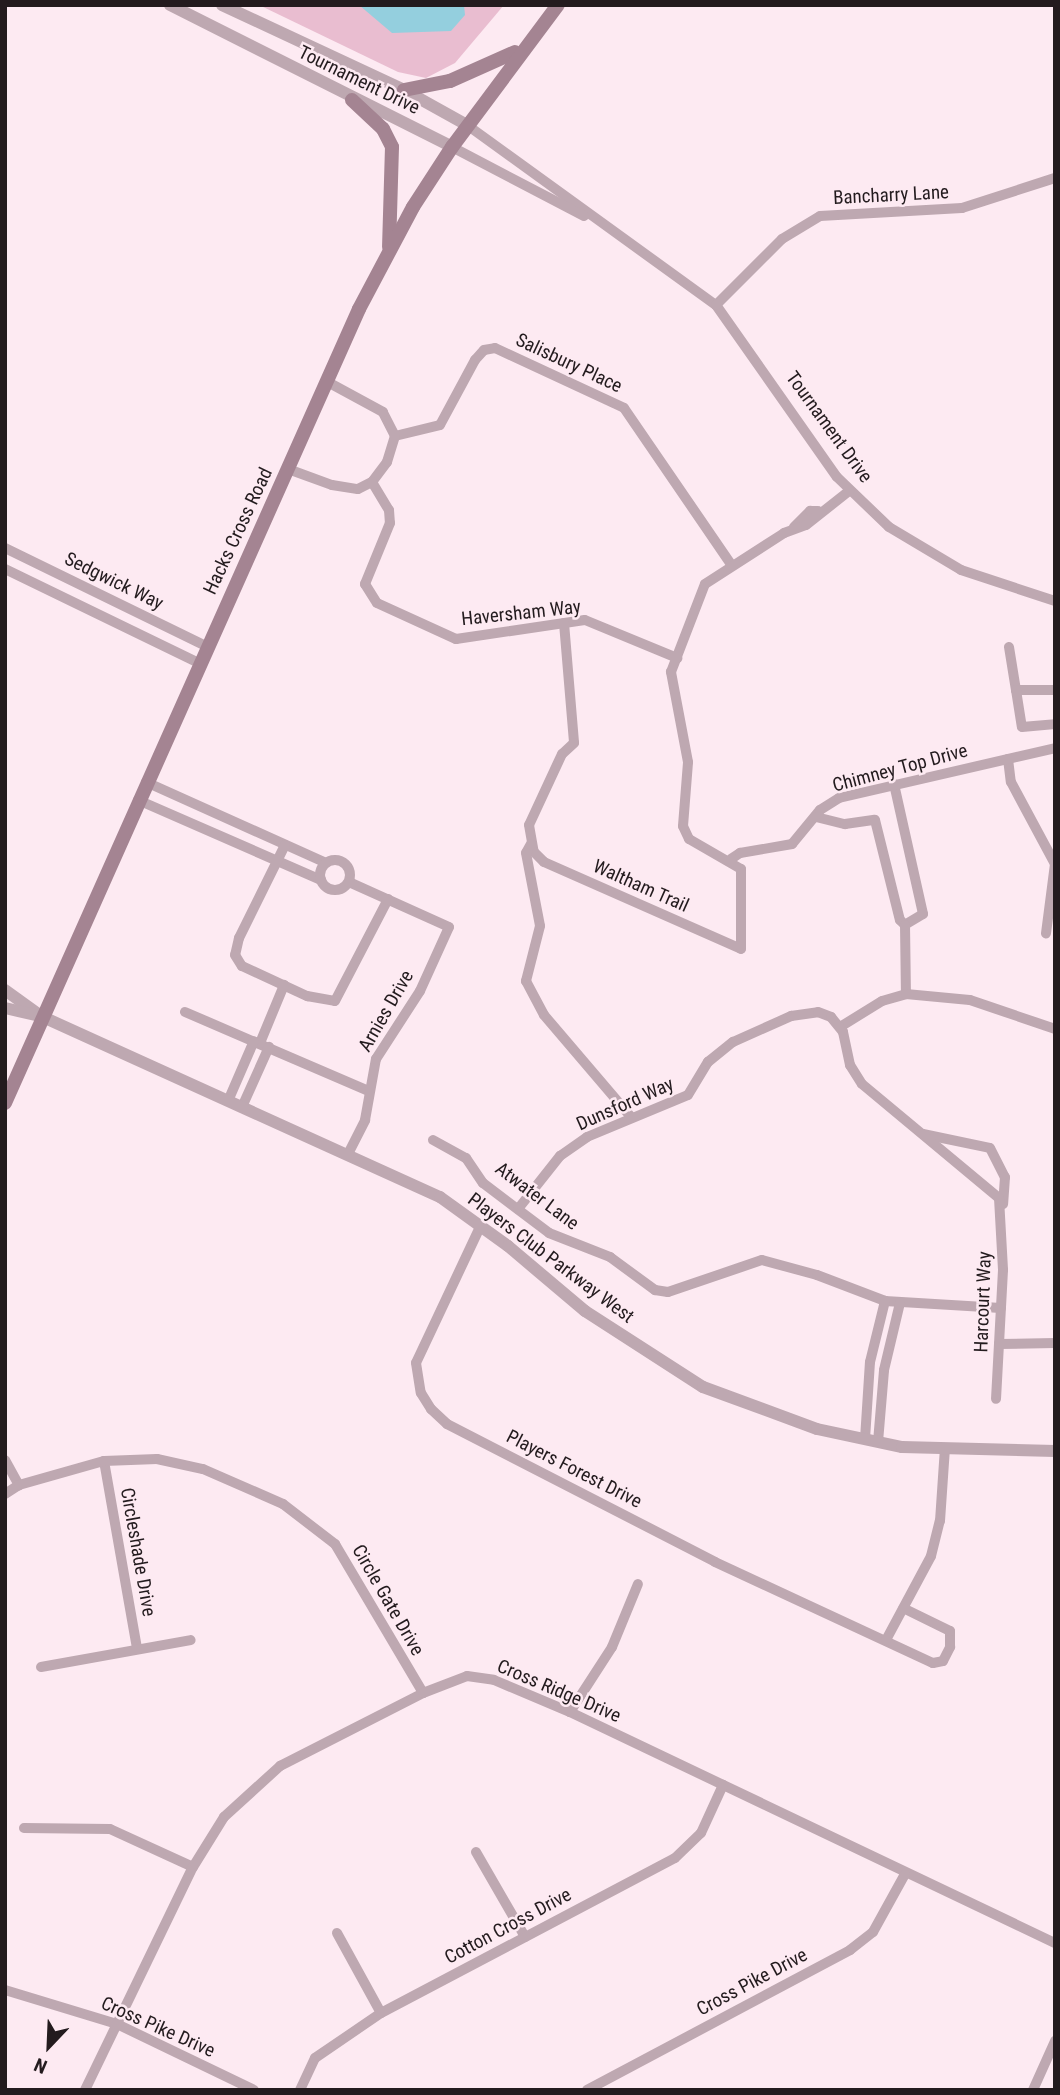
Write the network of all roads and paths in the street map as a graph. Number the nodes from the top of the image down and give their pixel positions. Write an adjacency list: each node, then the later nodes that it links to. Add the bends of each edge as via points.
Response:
1 (170, 5): 6 (street, Tournament Drive)
2 (222, 5): 5 (street, Tournament Drive)
3 (558, 5): 4 (main road, Hacks Cross Road)
4 (522, 48): 5 (main road, via 476,72); 7 (main road, Hacks Cross Road)
5 (404, 90): 7 (street, Tournament Drive)
6 (352, 100): 8 (street, Tournament Drive); 11 (main road, via 383,130 391,147)
7 (467, 125): 8 (main road, Hacks Cross Road); 10 (street, Tournament Drive)
8 (452, 147): 10 (street, Tournament Drive); 11 (main road, Hacks Cross Road)
9 (1055, 178): 12 (street, Bancharry Lane, via 962,208 820,216 782,239)
10 (606, 228): 12 (street, Tournament Drive)
11 (389, 253): 13 (main road, Hacks Cross Road)
12 (716, 305): 17 (street, Tournament Drive)
13 (326, 381): 14 (street, via 383,412); 15 (main road, Hacks Cross Road)
14 (395, 436): 16 (street, via 387,462); 19 (street, Salisbury Place, via 440,425 475,360 484,350 495,348 624,408)
15 (288, 469): 16 (street, via 348,489); 23 (main road, Hacks Cross Road)
16 (372, 482): 22 (street, Haversham Way, via 389,510 390,523 365,584 377,603 456,639)
17 (849, 491): 19 (street, via 818,511 806,525 794,527); 21 (street, Tournament Drive, via 889,527 937,558 986,581)
18 (5, 548): 23 (street, Sedgwick Way)
19 (732, 566): 25 (street, via 705,584)
20 (5, 569): 26 (street, Sedgwick Way)
21 (1055, 601)
22 (564, 623): 25 (street, Haversham Way, via 585,620); 41 (street, via 574,743 562,754 529,825)
23 (206, 646): 26 (main road, Hacks Cross Road)
24 (1009, 647): 27 (street)
25 (677, 658): 42 (street, via 671,672 688,762 683,826 690,839)
26 (199, 663): 32 (main road, Hacks Cross Road)
27 (1016, 690): 28 (street); 29 (street, via 1022,727)
28 (1055, 690)
29 (1055, 724)
30 (1055, 748): 31 (street, Chimney Top Drive)
31 (1008, 759): 33 (street, Chimney Top Drive); 45 (street, via 1011,782)
32 (146, 782): 34 (main road, Hacks Cross Road); 35 (street)
33 (894, 784): 36 (street, Chimney Top Drive, via 839,798); 49 (street, via 923,914)
34 (138, 800): 37 (street); 56 (main road, Hacks Cross Road)
35 (190, 801): 37 (street); 38 (street)
36 (816, 817): 42 (street, Chimney Top Drive, via 792,844 740,853); 49 (street, via 845,824 875,820)
37 (182, 819): 39 (street)
38 (246, 827): 39 (street); 40 (street)
39 (239, 844): 43 (street)
40 (285, 845): 43 (street); 44 (street)
41 (532, 846): 42 (street, Waltham Trail, via 544,862 741,949 741,869); 66 (street, via 526,853 540,926 526,981 544,1016)
42 (731, 859)
43 (276, 861): 46 (street); 51 (street, via 235,955 243,966)
44 (326, 863): 46 (street); 47 (street, via 343,862 350,872)
45 (1055, 864): 50 (street)
46 (321, 880): 47 (street, via 333,890)
47 (349, 882): 48 (street)
48 (388, 899): 51 (street, via 342,996 330,1003); 62 (street, Arnies Drive, via 449,926 420,992 376,1059)
49 (905, 925): 53 (street)
50 (1046, 933)
51 (284, 985): 59 (street)
52 (5, 990): 56 (street)
53 (906, 995): 57 (street, via 882,1001); 58 (street, via 970,1000)
54 (5, 1008): 56 (street)
55 (185, 1012): 59 (street)
56 (43, 1017): 63 (street, Players Club Parkway West); 64 (main road, Hacks Cross Road)
57 (840, 1027): 66 (street, Dunsford Way, via 818,1012 791,1016 719,1051 688,1095); 67 (street, Harcourt Way, via 862,1084)
58 (1055, 1029)
59 (261, 1044): 60 (street); 61 (street); 62 (street)
60 (246, 1063): 61 (street); 63 (street)
61 (259, 1069): 65 (street)
62 (368, 1091): 69 (street, Arnies Drive, via 362,1129)
63 (228, 1101): 65 (street, Players Club Parkway West)
64 (5, 1102)
65 (242, 1107): 69 (street, Players Club Parkway West)
66 (631, 1117): 71 (street, Dunsford Way, via 587,1137 560,1156)
67 (921, 1134): 70 (street, Harcourt Way, via 999,1198); 70 (street, Harcourt Way, via 990,1148 1005,1177)
68 (433, 1140): 71 (street, Atwater Lane, via 466,1158 484,1183)
69 (348, 1154): 72 (street, Players Club Parkway West, via 440,1197)
70 (1002, 1208): 75 (street, Harcourt Way)
71 (518, 1209): 73 (street, Atwater Lane, via 566,1242 626,1266 655,1290 668,1292 762,1260)
72 (480, 1227): 83 (street, Players Club Parkway West, via 596,1319 703,1387 817,1429); 93 (street, Players Forest Drive, via 416,1363 421,1393 430,1409 447,1424 715,1562)
73 (885, 1301): 74 (street, Atwater Lane); 78 (street)
74 (900, 1303): 75 (street, Atwater Lane); 79 (street)
75 (1001, 1308): 76 (street, Harcourt Way)
76 (999, 1343): 77 (street); 82 (street, Harcourt Way)
77 (1055, 1343)
78 (873, 1348): 79 (street); 80 (street)
79 (888, 1350): 81 (street)
80 (869, 1377): 81 (street); 83 (street)
81 (884, 1378): 83 (street)
82 (996, 1399)
83 (872, 1440): 84 (street, Players Club Parkway West)
84 (945, 1448): 85 (street, Players Club Parkway West); 91 (street, via 940,1521 931,1556)
85 (1055, 1451)
86 (5, 1460): 88 (street)
87 (104, 1461): 88 (street, Circle Gate Drive); 94 (street, Circleshade Drive); 96 (street, Circle Gate Drive, via 157,1459 203,1469 283,1504 335,1544)
88 (19, 1485): 89 (street, Circle Gate Drive)
89 (5, 1494)
90 (638, 1584): 97 (street, via 612,1647)
91 (903, 1608): 93 (street); 93 (street, Players Forest Drive, via 950,1632 950,1647 943,1661 933,1662)
92 (191, 1640): 94 (street)
93 (886, 1640)
94 (137, 1649): 95 (street)
95 (41, 1667)
96 (422, 1693): 97 (street, Cross Ridge Drive, via 467,1676 494,1680); 101 (street, Cross Ridge Drive, via 280,1766 224,1817)
97 (570, 1712): 98 (street, Cross Ridge Drive)
98 (723, 1785): 102 (street, Cross Ridge Drive); 104 (street, Cotton Cross Drive, via 701,1833 675,1858)
99 (24, 1828): 101 (street, via 110,1829)
100 (476, 1852): 104 (street)
101 (193, 1867): 108 (street, Cross Ridge Drive)
102 (905, 1874): 105 (street, Cross Ridge Drive); 113 (street, Cross Pike Drive, via 873,1932 850,1950)
103 (337, 1933): 107 (street)
104 (525, 1937): 107 (street, Cotton Cross Drive)
105 (1055, 1943)
106 (5, 1990): 108 (street, Cross Pike Drive)
107 (381, 2012): 112 (street, Cotton Cross Drive, via 315,2058)
108 (117, 2024): 110 (street, Cross Ridge Drive); 111 (street, Cross Pike Drive)
109 (1055, 2041): 114 (street)
110 (85, 2090)
111 (254, 2090)
112 (300, 2090)
113 (587, 2090)
114 (1033, 2090)

